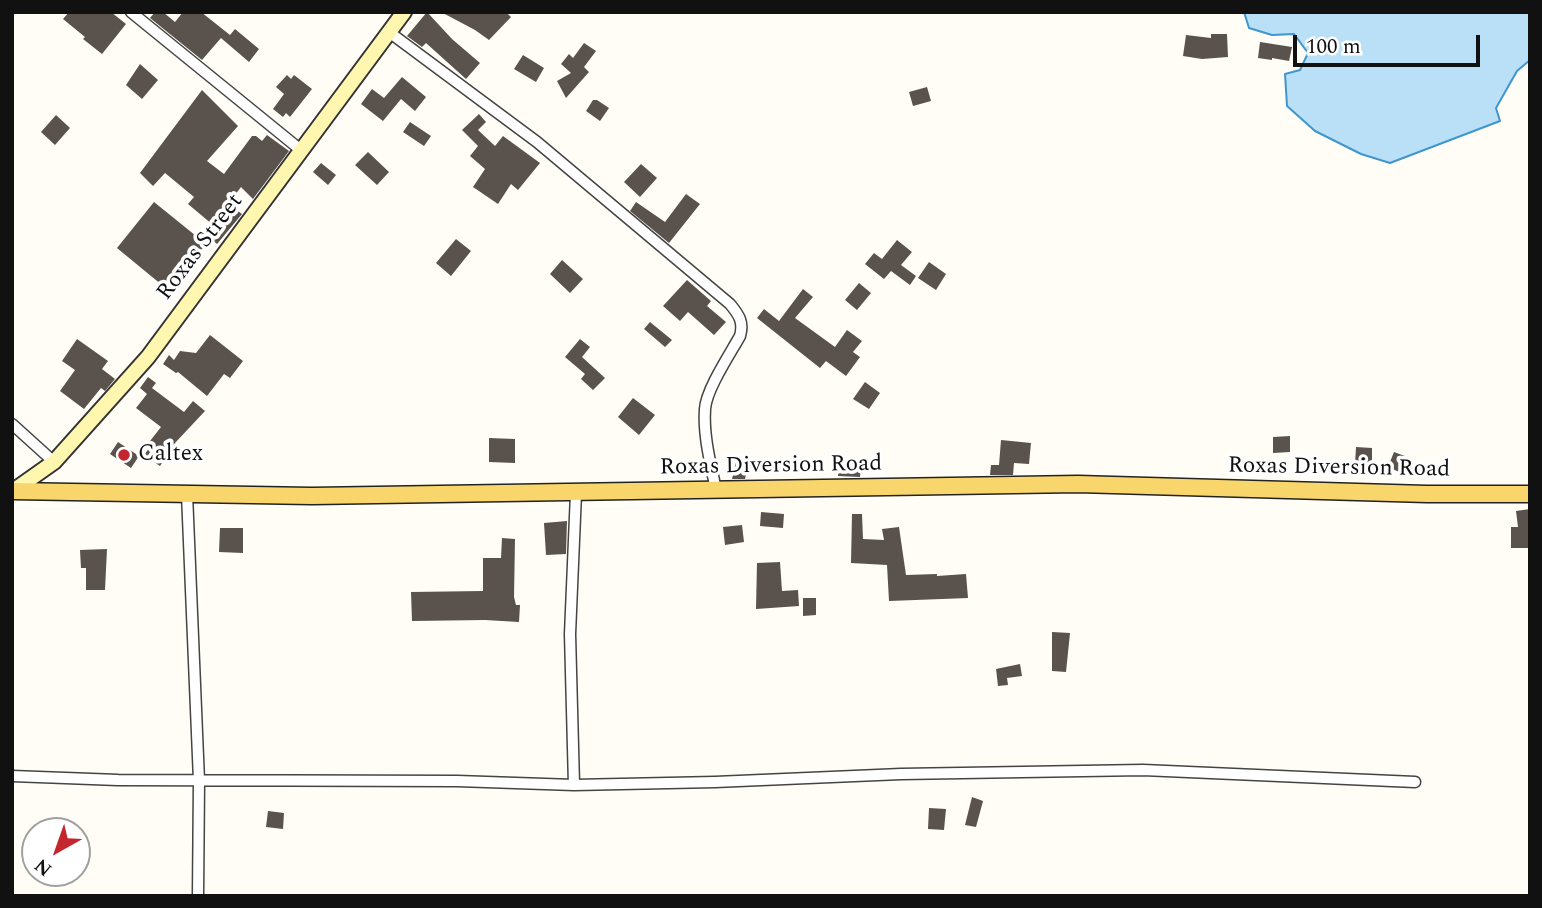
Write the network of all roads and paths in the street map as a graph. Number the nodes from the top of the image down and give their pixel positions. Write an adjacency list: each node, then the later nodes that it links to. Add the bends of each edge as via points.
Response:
1 (131, 12): 4 (street)
2 (404, 12): 3 (main road, Roxas Street)
3 (389, 32): 4 (main road, Roxas Street); 7 (street, via 537,142 740,317 740,336 705,409)
4 (302, 151): 6 (main road, Roxas Street, via 148,357)
5 (12, 424): 6 (street)
6 (54, 462): 8 (main road, Roxas Street)
7 (716, 490): 9 (main road, Roxas Diversion Road); 11 (main road, Roxas Diversion Road, via 1079,484)
8 (13, 491): 10 (main road, Roxas Diversion Road)
9 (576, 493): 10 (main road, Roxas Diversion Road); 15 (street, via 570,634)
10 (187, 494): 13 (street)
11 (1530, 494)
12 (12, 776): 13 (street)
13 (199, 781): 15 (street, via 457,780); 16 (street)
14 (1415, 782): 15 (street, via 1143,770)
15 (574, 785)
16 (198, 896)

